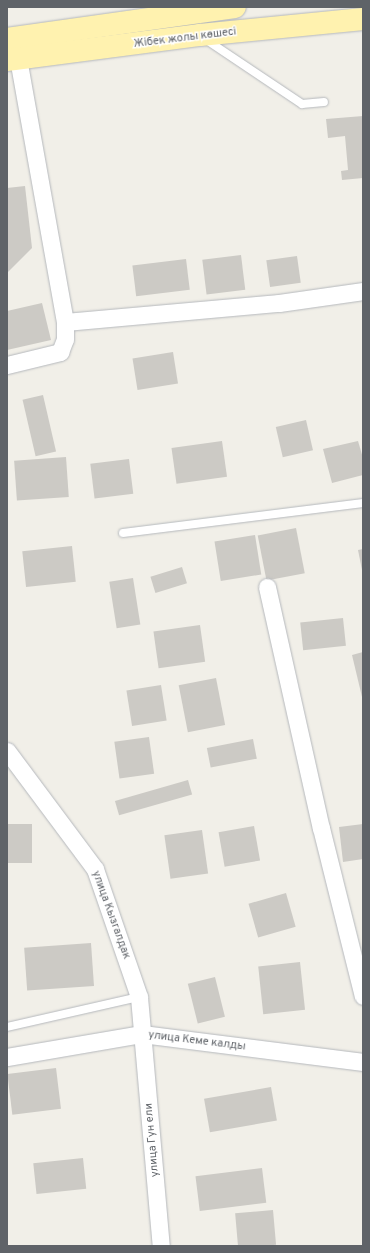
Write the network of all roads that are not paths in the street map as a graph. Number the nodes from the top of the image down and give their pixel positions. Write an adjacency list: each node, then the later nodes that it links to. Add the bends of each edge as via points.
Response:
1 (235, 7): 4 (main road, Жібек жолы көшесі)
2 (363, 19): 3 (main road, Жібек жолы көшесі)
3 (200, 36): 5 (main road, Жібек жолы көшесі); 6 (lane, via 302,104)
4 (7, 39)
5 (13, 59): 8 (street)
6 (324, 102)
7 (363, 291): 8 (street, via 279,303)
8 (65, 322): 9 (street, via 65,340 60,352)
9 (7, 365)
10 (363, 503): 11 (lane)
11 (122, 533)
12 (267, 587): 14 (street, via 321,828)
13 (7, 751): 15 (street, улица Кызгалдак, via 96,869)
14 (363, 996)
15 (139, 997): 16 (lane); 17 (street, улица Кызгалдак)
16 (7, 1027)
17 (142, 1034): 18 (street, улица Кеме калды); 19 (street, улица Кеме калды); 20 (street, улица Гун ели)
18 (7, 1057)
19 (363, 1062)
20 (161, 1246)

